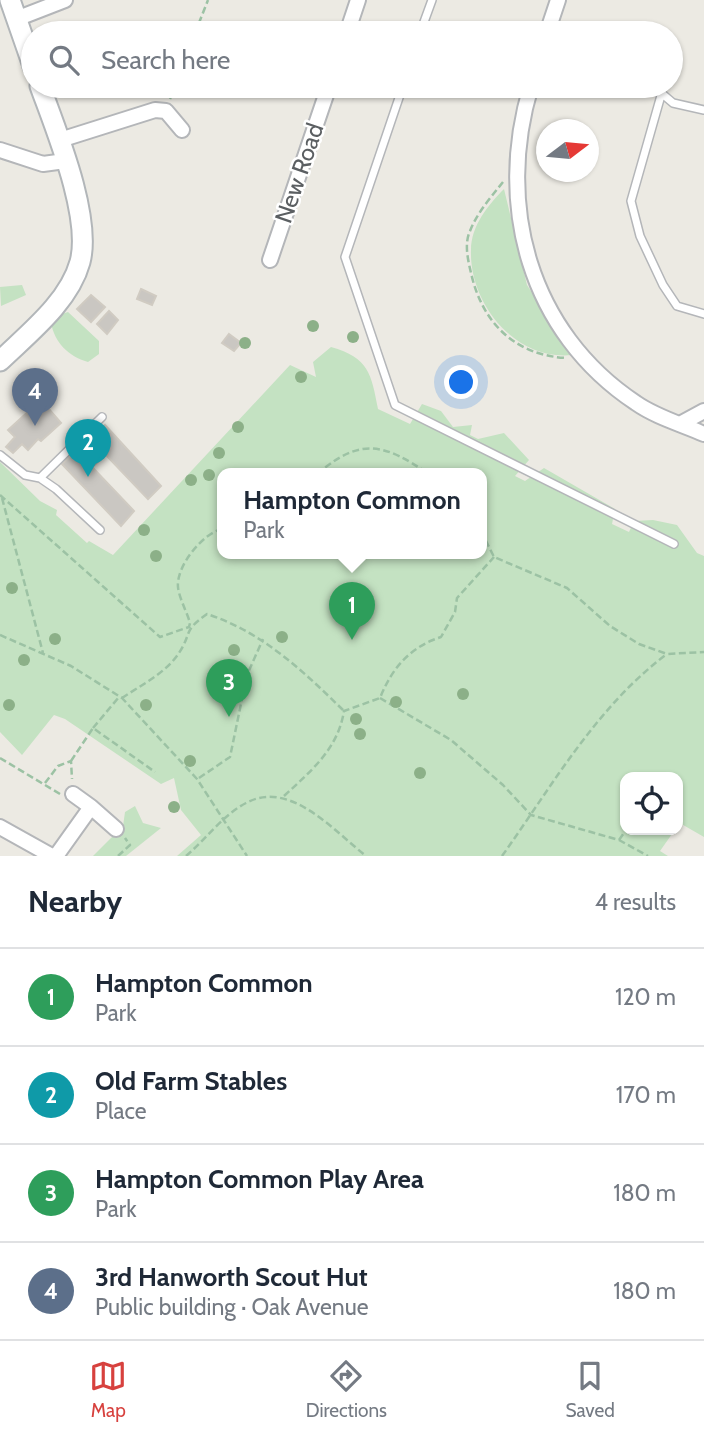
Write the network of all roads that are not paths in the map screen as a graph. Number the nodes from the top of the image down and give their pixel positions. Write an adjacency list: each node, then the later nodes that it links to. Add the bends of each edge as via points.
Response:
1 (65, 0): 5 (street)
2 (358, 0): 6 (street)
3 (432, 0): 7 (lane)
4 (558, 0): 8 (street)
5 (13, 9): 9 (street)
6 (351, 21)
7 (424, 21)
8 (551, 21)
9 (21, 32)
10 (45, 98): 18 (street)
11 (325, 98): 21 (street, New Road)
12 (399, 98): 31 (lane, via 345,257 395,405)
13 (527, 98): 26 (street, via 515,179 533,276 549,312 584,360 635,403)
14 (660, 98): 22 (lane, via 631,201 640,236 663,285 677,306)
15 (668, 98): 16 (lane)
16 (704, 110)
17 (182, 130): 18 (street, via 166,111 155,110)
18 (60, 139): 20 (street)
19 (0, 150): 20 (street, via 43,164)
20 (65, 161): 23 (street, via 80,209 80,261 68,288 47,315)
21 (270, 260)
22 (704, 314)
23 (0, 361)
24 (704, 411): 26 (street)
25 (102, 417): 29 (lane)
26 (680, 424): 27 (street)
27 (704, 434)
28 (0, 455): 29 (lane, via 25,475)
29 (40, 478): 30 (lane)
30 (100, 530)
31 (674, 544)
32 (73, 794): 33 (street)
33 (90, 807): 35 (street); 36 (street)
34 (0, 827): 36 (street)
35 (116, 829)
36 (54, 856)

